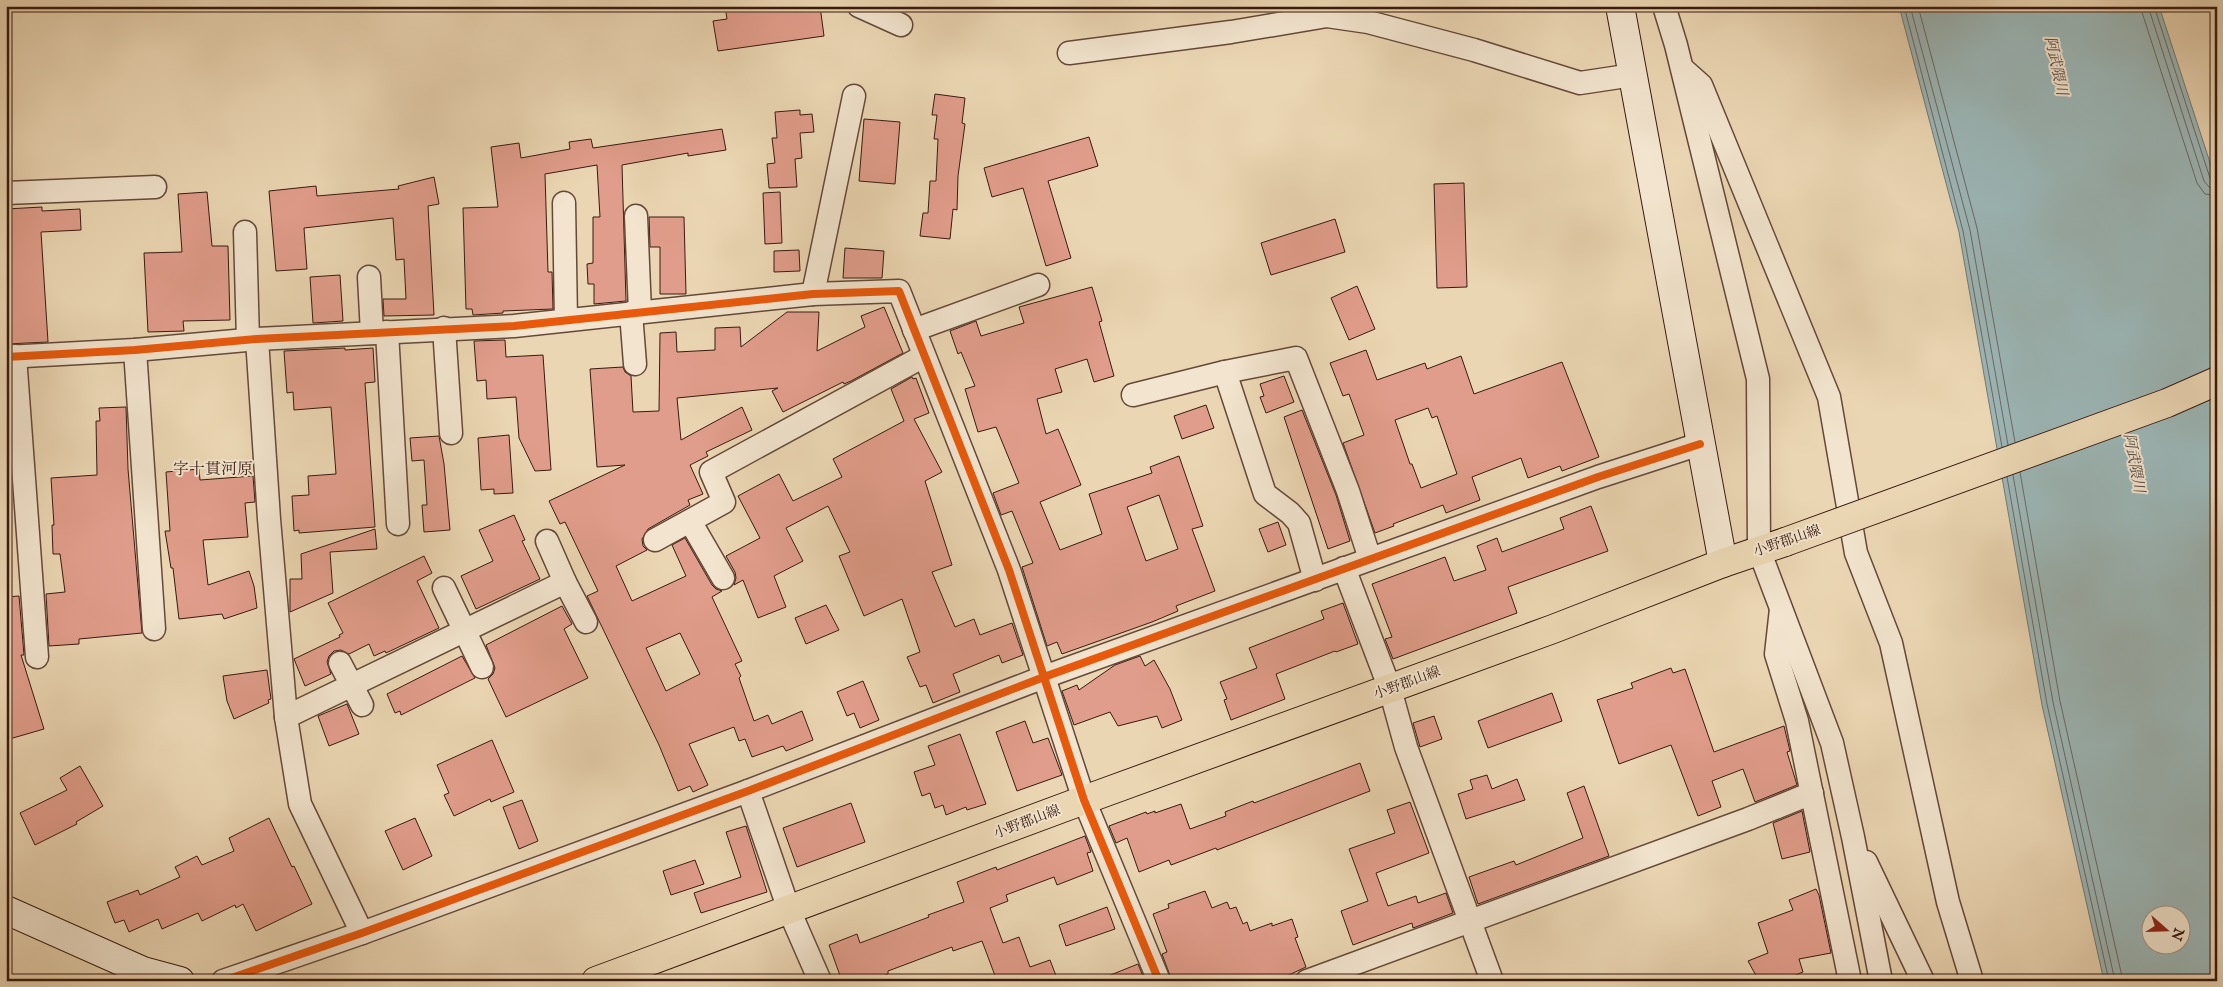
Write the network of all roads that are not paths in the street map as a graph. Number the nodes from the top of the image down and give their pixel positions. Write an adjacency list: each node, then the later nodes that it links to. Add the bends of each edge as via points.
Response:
1 (859, 6): 4 (street)
2 (1620, 6): 7 (street)
3 (1664, 6): 6 (street)
4 (901, 25)
5 (1069, 53): 7 (street, via 1326,16 1368,22 1580,83)
6 (1682, 68): 36 (street, via 1758,379); 74 (street, via 1701,85 1829,396 1856,553 1891,643 1948,902)
7 (1633, 75): 31 (street)
8 (854, 96): 16 (street)
9 (155, 187): 10 (street)
10 (6, 193)
11 (564, 203): 18 (street)
12 (636, 216): 17 (street)
13 (245, 232): 22 (street)
14 (369, 277): 21 (street)
15 (1038, 285): 20 (street)
16 (813, 294): 17 (street); 20 (street, via 898,290)
17 (635, 313): 18 (street); 26 (street)
18 (566, 320): 19 (street, via 514,326)
19 (444, 328): 21 (street); 30 (street)
20 (914, 330): 25 (street)
21 (380, 332): 22 (street); 33 (street)
22 (253, 340): 23 (street); 55 (street)
23 (135, 350): 24 (street); 46 (street)
24 (10, 356): 48 (street)
25 (924, 356): 32 (street, via 712,472 724,502); 51 (street, via 1009,570)
26 (635, 364)
27 (1224, 372): 29 (street); 37 (street, via 1296,358 1348,490); 41 (street, via 1265,494 1299,523)
28 (2217, 381): 36 (main road, 小野郡山線, bridge, via 2167,403)
29 (1133, 395)
30 (451, 433)
31 (1700, 444): 37 (street); 38 (street)
32 (690, 521): 35 (street); 40 (street)
33 (398, 524)
34 (547, 540): 42 (street)
35 (655, 540)
36 (1759, 550): 38 (main road, 小野郡山線); 44 (street)
37 (1370, 559): 39 (street)
38 (1723, 563): 53 (main road, 小野郡山線)
39 (1344, 568): 41 (street); 53 (street)
40 (723, 578)
41 (1315, 580): 51 (street)
42 (565, 582): 45 (street); 47 (street)
43 (444, 588): 47 (street)
44 (1781, 606): 57 (street, via 1776,654 1797,721); 59 (street, via 1832,743)
45 (586, 622)
46 (154, 630)
47 (465, 630): 50 (street); 52 (street)
48 (37, 657)
49 (340, 663): 52 (street)
50 (482, 667)
51 (1044, 677): 56 (street); 58 (street)
52 (351, 686): 54 (street); 55 (street)
53 (1390, 689): 58 (main road, 小野郡山線); 62 (street, via 1406,747)
54 (362, 705)
55 (286, 717): 63 (street, via 300,804)
56 (748, 790): 61 (street); 63 (street)
57 (1812, 793): 62 (street, via 1748,820); 71 (street)
58 (1084, 800): 61 (main road, 小野郡山線); 68 (street)
59 (1853, 837): 72 (street); 73 (street)
60 (6, 910): 65 (street, via 142,971)
61 (789, 910): 64 (main road, 小野郡山線); 67 (street)
62 (1471, 920): 69 (street); 70 (street)
63 (362, 933): 66 (street)
64 (610, 979)
65 (180, 981)
66 (223, 981)
67 (820, 981)
68 (1159, 981)
69 (1306, 981)
70 (1492, 981)
71 (1850, 981)
72 (1881, 981)
73 (1923, 981)
74 (1972, 981)

